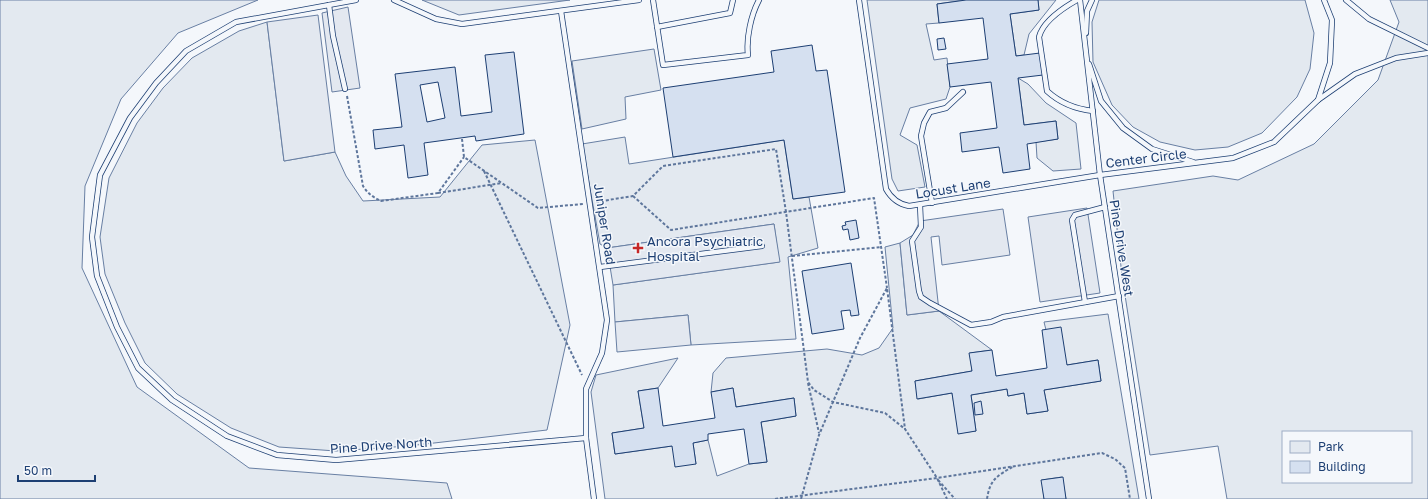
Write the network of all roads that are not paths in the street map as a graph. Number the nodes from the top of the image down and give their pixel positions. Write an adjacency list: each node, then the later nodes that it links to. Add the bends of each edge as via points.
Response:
1 (356, 0): 13 (lane, Pine Drive North)
2 (394, 0): 14 (lane, via 436,20 462,24)
3 (639, 0): 14 (lane)
4 (653, 0): 15 (lane)
5 (733, 0): 15 (lane, via 730,14)
6 (758, 0): 15 (lane, via 747,45 748,55 663,65)
7 (859, 0): 26 (lane, Locust Lane, via 886,189 890,197 899,203 909,206)
8 (1077, 0): 22 (lane, via 1047,23 1039,37 1047,91 1077,110)
9 (1080, 0): 17 (lane, Pine Drive West)
10 (1092, 0): 17 (lane, Center Circle, via 1086,11)
11 (1324, 0): 21 (lane, Center Circle, via 1332,20 1330,63)
12 (1346, 0): 16 (lane, via 1369,19)
13 (329, 5): 19 (lane, via 333,36); 32 (lane, Pine Drive North, via 236,22 186,51 156,83 130,118 100,175 92,237 97,276 117,327 138,368 172,400 227,436 277,456 336,460)
14 (561, 11): 29 (lane, Juniper Road)
15 (657, 27)
16 (1428, 48)
17 (1086, 53): 22 (lane, Pine Drive West); 23 (lane, Center Circle, via 1101,101 1123,128 1152,149)
18 (1428, 53): 21 (lane, via 1396,58 1355,74)
19 (346, 89)
20 (963, 92): 25 (lane, via 946,108 930,112 924,123 921,136)
21 (1318, 100): 23 (lane, Center Circle, via 1274,142 1233,158)
22 (1092, 111): 24 (lane, Pine Drive West)
23 (1195, 163): 24 (lane, Center Circle)
24 (1100, 175): 25 (lane, Locust Lane); 27 (lane, Pine Drive West)
25 (932, 203): 26 (lane, Locust Lane)
26 (920, 205): 31 (lane, via 921,227 912,241 918,291 921,297 930,303 971,325)
27 (1105, 206): 30 (lane, Pine Drive West); 31 (lane, via 1075,215 1072,220)
28 (762, 246): 29 (lane)
29 (600, 267): 32 (lane, Juniper Road, via 607,320 602,353 586,389)
30 (1119, 296): 31 (lane); 34 (lane, Pine Drive West)
31 (1086, 302)
32 (586, 438): 33 (lane)
33 (594, 499)
34 (1149, 499)

